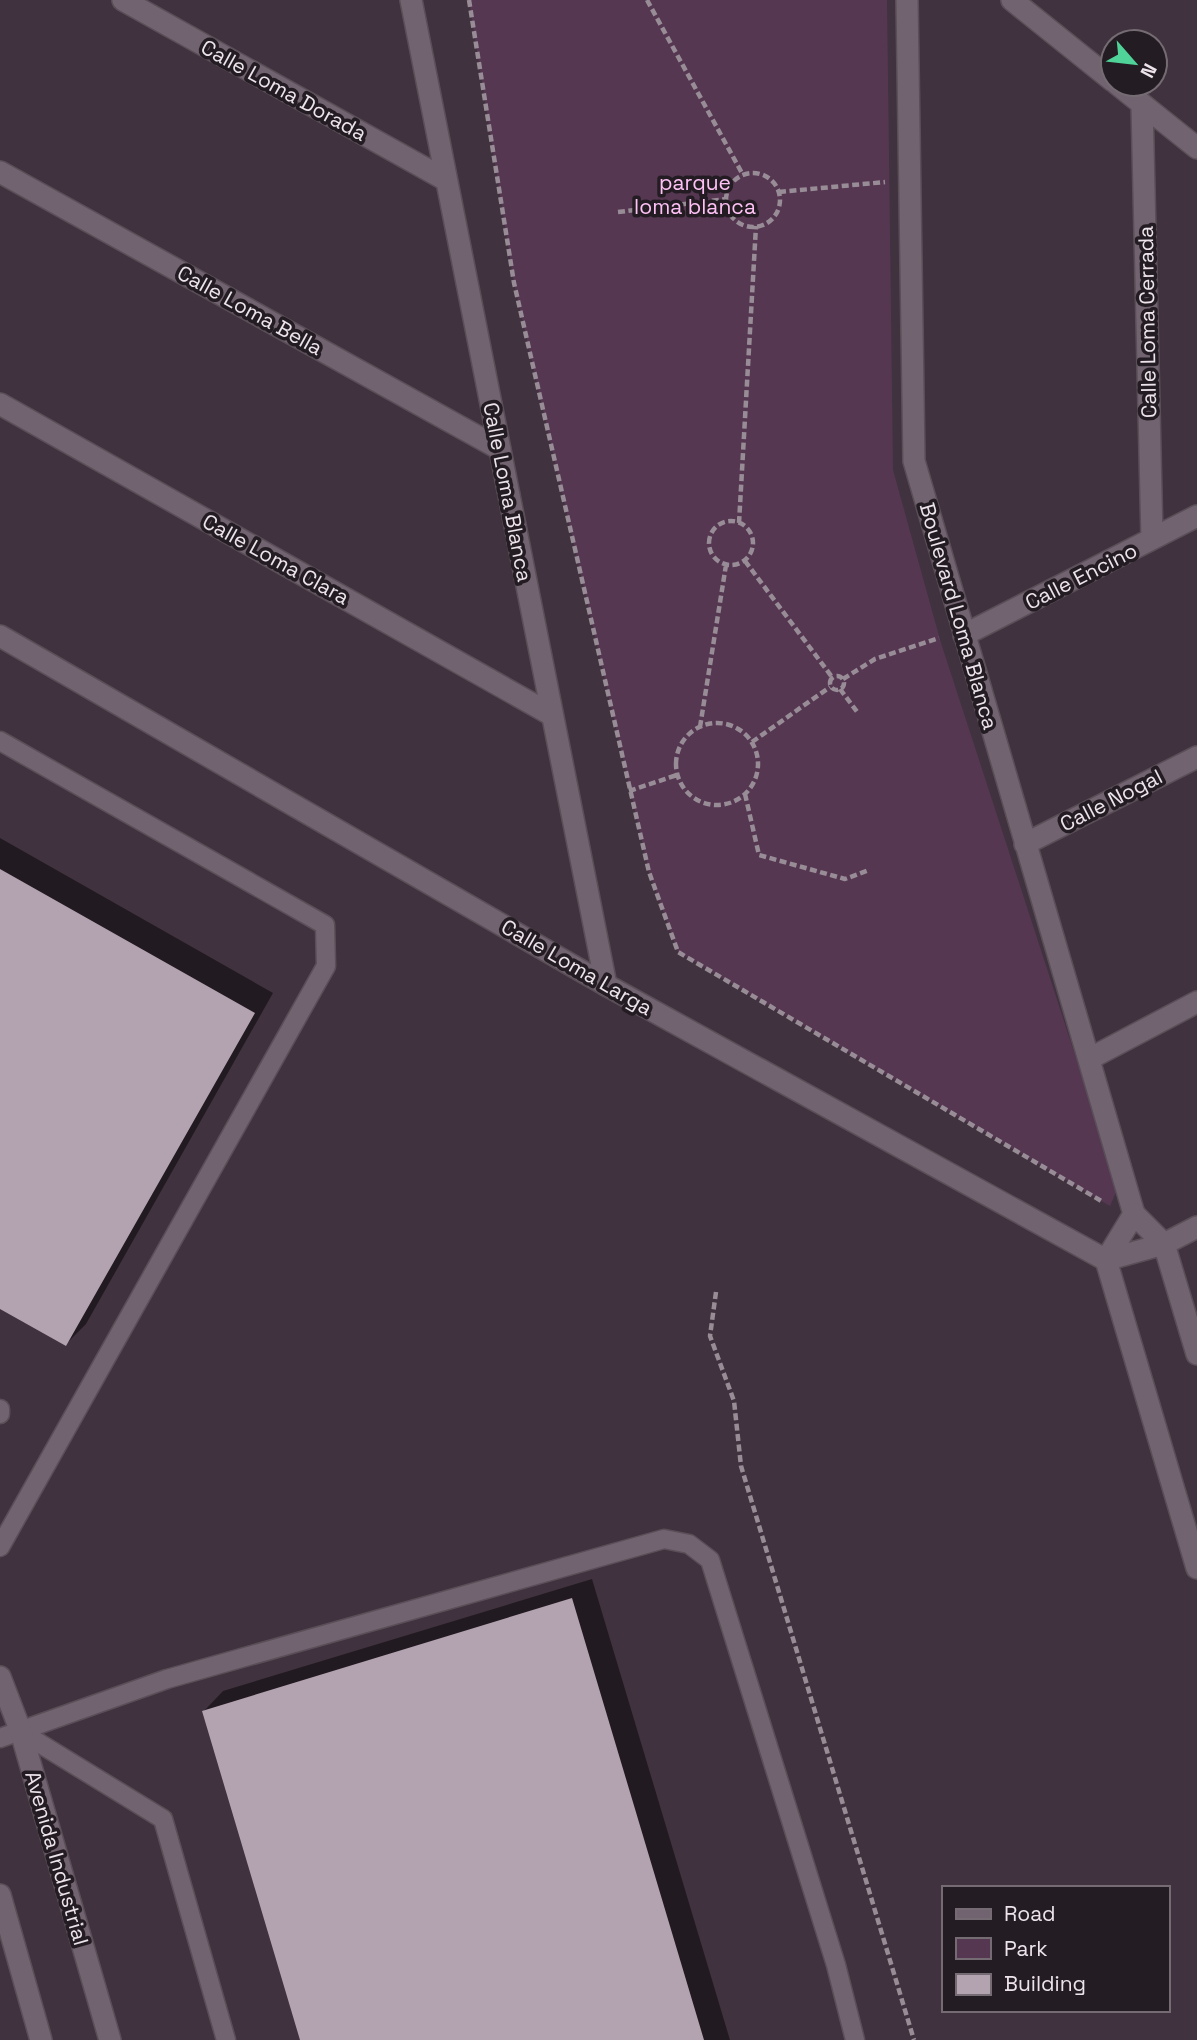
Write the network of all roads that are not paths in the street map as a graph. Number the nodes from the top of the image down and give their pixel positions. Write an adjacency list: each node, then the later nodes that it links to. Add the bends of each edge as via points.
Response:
1 (123, 0): 10 (street, Calle Loma Dorada)
2 (411, 0): 10 (street, Calle Loma Blanca)
3 (907, 0): 15 (street, Boulevard Loma Blanca, via 914,461)
4 (1012, 0): 5 (street)
5 (1099, 70)
6 (1134, 98): 7 (street)
7 (1142, 104): 8 (street); 14 (street, Calle Loma Cerrada)
8 (1197, 148)
9 (0, 172): 12 (street, Calle Loma Bella)
10 (446, 180): 12 (street, Calle Loma Blanca)
11 (0, 404): 17 (street, Calle Loma Clara)
12 (500, 449): 17 (street, Calle Loma Blanca)
13 (1197, 516): 14 (street, Calle Encino)
14 (1152, 539): 15 (street, Calle Encino)
15 (964, 635): 20 (street, Boulevard Loma Blanca)
16 (0, 636): 21 (street, Calle Loma Larga)
17 (552, 715): 21 (street, Calle Loma Blanca)
18 (0, 741): 31 (lane, via 325,925 326,966)
19 (1197, 757): 20 (street, Calle Nogal)
20 (1026, 844): 23 (street, Boulevard Loma Blanca)
21 (606, 985): 27 (street, Calle Loma Larga)
22 (1197, 1002): 23 (street)
23 (1088, 1059): 24 (street, Boulevard Loma Blanca)
24 (1134, 1214): 26 (street, Boulevard Loma Blanca); 27 (street)
25 (1197, 1227): 26 (street)
26 (1164, 1244): 27 (street); 28 (street, Boulevard Loma Blanca)
27 (1106, 1260): 32 (street)
28 (1197, 1354)
29 (0, 1409): 30 (lane)
30 (0, 1415)
31 (0, 1547)
32 (1197, 1568)
33 (0, 1677): 34 (street, Avenida Industrial)
34 (21, 1732): 35 (lane); 38 (street, Avenida Industrial); 39 (lane, via 163,1819); 40 (lane, via 167,1679 664,1539 689,1544 709,1560 836,1965)
35 (0, 1738)
36 (0, 1895): 37 (street)
37 (41, 2040)
38 (110, 2040)
39 (226, 2040)
40 (855, 2040)

